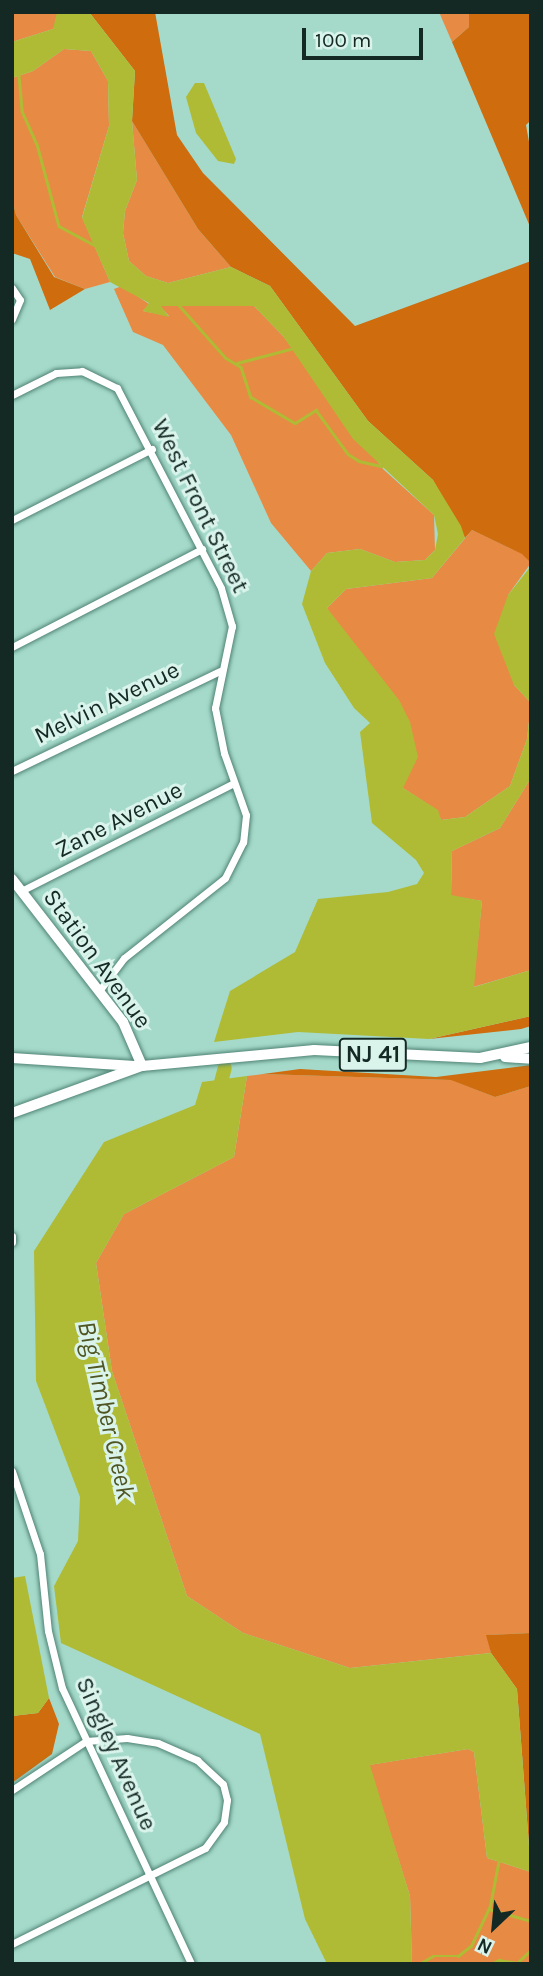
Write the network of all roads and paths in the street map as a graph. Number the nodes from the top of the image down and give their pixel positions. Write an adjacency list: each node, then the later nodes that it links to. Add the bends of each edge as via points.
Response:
1 (12, 288): 2 (street, via 20,300)
2 (12, 318)
3 (12, 395): 4 (street, West Front Street, via 56,373 86,373 117,388)
4 (152, 449): 5 (street); 6 (street, West Front Street)
5 (12, 520)
6 (202, 550): 7 (street); 8 (street, West Front Street, via 225,598 232,626)
7 (12, 647)
8 (220, 671): 9 (street, Melvin Avenue); 10 (street, West Front Street, via 215,708)
9 (12, 771)
10 (234, 783): 12 (street, Zane Avenue); 13 (street, West Front Street, via 246,828 232,869 124,958)
11 (12, 879): 12 (main road, Station Avenue)
12 (22, 891): 13 (main road, Station Avenue)
13 (99, 991): 19 (main road, Station Avenue, via 123,1022)
14 (531, 1047): 15 (main road, NJ 41)
15 (495, 1056): 17 (main road); 19 (main road, NJ 41, via 387,1056 314,1050)
16 (12, 1058): 18 (main road)
17 (531, 1059)
18 (75, 1062): 19 (main road); 20 (main road, via 91,1072)
19 (142, 1066): 20 (main road, NJ 41)
20 (89, 1086): 21 (main road, NJ 41)
21 (12, 1113)
22 (12, 1471): 23 (street, Singley Avenue, via 40,1554 48,1631 62,1688)
23 (86, 1741): 24 (street); 25 (street, Singley Avenue); 25 (street, via 127,1738 173,1748 197,1760 223,1784 225,1814 213,1842)
24 (12, 1790)
25 (151, 1876): 26 (street); 27 (street, Singley Avenue)
26 (12, 1944)
27 (191, 1964)

